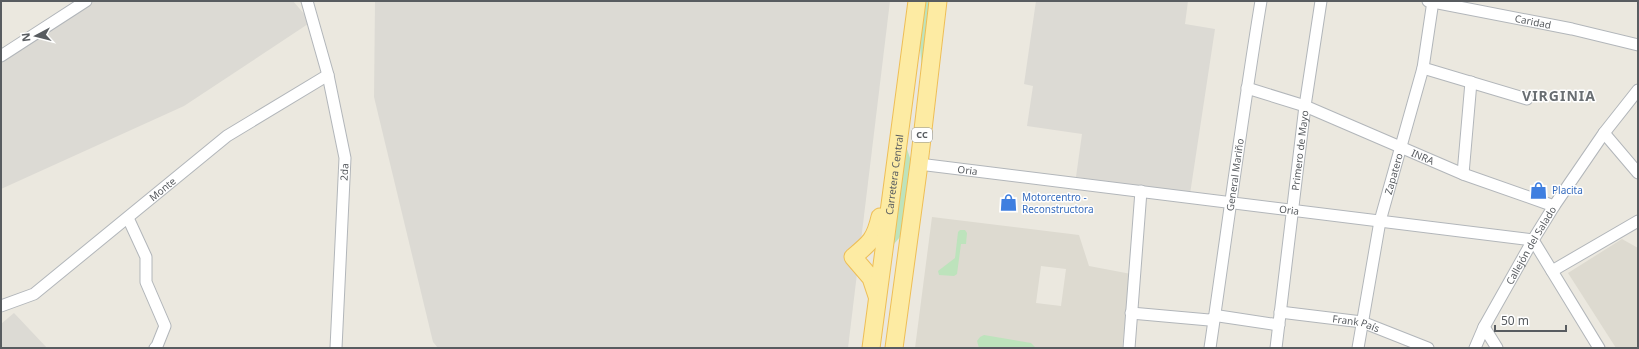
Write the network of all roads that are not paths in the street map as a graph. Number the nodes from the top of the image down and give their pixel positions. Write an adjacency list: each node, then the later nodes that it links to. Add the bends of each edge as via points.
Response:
1 (86, 1): 10 (street)
2 (307, 1): 12 (street, 2da)
3 (917, 1): 8 (main road, Carretera Central / CC)
4 (938, 1): 20 (main road, CC)
5 (1261, 1): 14 (street, General Mariño)
6 (1321, 1): 17 (street, Primero de Mayo)
7 (1432, 1): 9 (street, Caridad); 11 (street, Zapatero)
8 (912, 40): 20 (main road, via 915,82 909,145); 23 (main road, Carretera Central / CC)
9 (1638, 45)
10 (1, 56)
11 (1423, 68): 13 (street); 19 (street, Zapatero)
12 (328, 74): 28 (street, Monte, via 227,136); 44 (street, 2da, via 345,158)
13 (1471, 82): 16 (street); 22 (street)
14 (1247, 88): 17 (street, INRA); 25 (street, General Mariño)
15 (1638, 90): 18 (street, Callejón del Salado)
16 (1527, 99)
17 (1305, 106): 19 (street, INRA); 27 (street, Primero de Mayo)
18 (1604, 133): 21 (street); 26 (street, Callejón del Salado)
19 (1400, 147): 22 (street, INRA); 29 (street, Zapatero)
20 (919, 164): 24 (street, Oria); 33 (main road, CC)
21 (1638, 173)
22 (1463, 174): 26 (street, INRA)
23 (893, 180): 32 (main road, Carretera Central / CC); 35 (main road, via 886,192 877,233 867,246 853,257 871,278 877,293)
24 (1141, 191): 25 (street, Oria); 38 (street)
25 (1232, 203): 27 (street, Oria); 39 (street, General Mariño)
26 (1554, 206): 31 (street, Callejón del Salado)
27 (1292, 210): 29 (street, Oria); 37 (street, Primero de Mayo)
28 (128, 218): 36 (street, Monte, via 34,294); 43 (street, via 146,257 146,282 165,326)
29 (1380, 221): 31 (street, Oria); 40 (street, Zapatero)
30 (1638, 221): 34 (street)
31 (1533, 240): 34 (street); 42 (street, Callejón del Salado)
32 (882, 266): 33 (main road); 35 (main road, Carretera Central / CC)
33 (905, 270): 46 (main road, CC)
34 (1552, 271): 54 (street)
35 (877, 301): 45 (main road, Carretera Central / CC)
36 (1, 306)
37 (1280, 312): 40 (street, Frank País); 41 (street, Primero de Mayo)
38 (1131, 313): 39 (street, via 1209,320); 47 (street)
39 (1215, 318): 41 (street, via 1220,316); 48 (street, General Mariño)
40 (1362, 322): 50 (street, Zapatero); 51 (street, Frank País)
41 (1279, 325): 49 (street, Primero de Mayo)
42 (1484, 327): 52 (street, Callejón del Salado); 53 (street)
43 (155, 348)
44 (336, 348)
45 (871, 348)
46 (894, 348)
47 (1129, 348)
48 (1210, 348)
49 (1276, 348)
50 (1358, 348)
51 (1428, 348)
52 (1475, 348)
53 (1497, 348)
54 (1599, 348)

